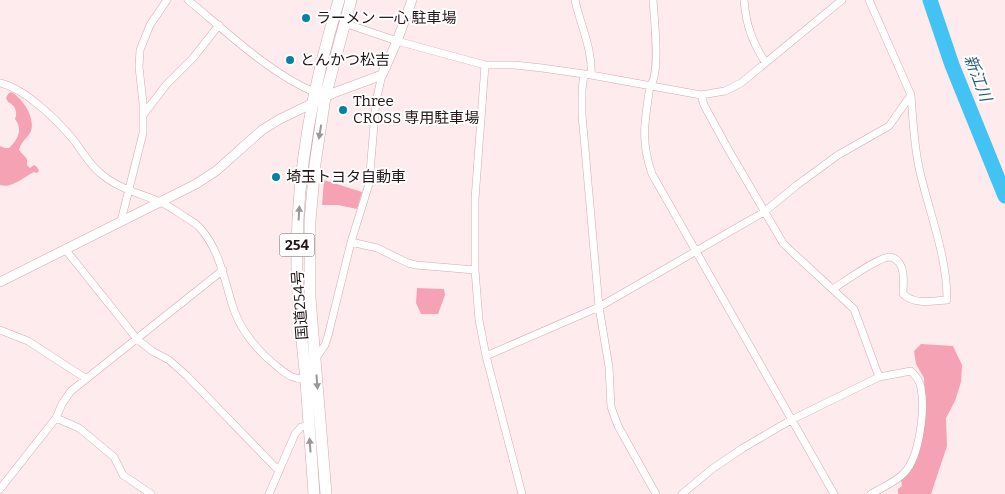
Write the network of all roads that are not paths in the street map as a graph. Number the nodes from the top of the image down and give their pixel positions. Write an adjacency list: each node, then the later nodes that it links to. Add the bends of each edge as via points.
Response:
1 (167, 0): 25 (street, via 150,25 140,50)
2 (188, 0): 12 (street)
3 (338, 0): 20 (highway, 国道254号 / 254)
4 (351, 0): 11 (highway, 国道254号 / 254)
5 (412, 0): 13 (street)
6 (575, 0): 16 (street, via 592,68)
7 (653, 0): 19 (street, via 656,45 654,81)
8 (744, 0): 14 (street, via 746,23)
9 (842, 0): 14 (street)
10 (869, 0): 22 (street)
11 (344, 23): 13 (street); 23 (highway, 国道254号 / 254)
12 (218, 25): 20 (street, via 254,55); 25 (street)
13 (397, 41): 15 (street); 17 (street)
14 (765, 62): 21 (street, via 741,83 725,91)
15 (485, 65): 16 (street, via 515,65); 34 (street, via 475,199)
16 (587, 74): 19 (street); 37 (street, via 582,90 582,115)
17 (382, 75): 23 (street); 30 (street, via 376,101 369,184)
18 (0, 83): 26 (street, via 14,88 44,110 98,171)
19 (650, 86): 21 (street); 32 (street, via 644,130 645,155 652,174)
20 (314, 92): 24 (highway, 国道254号 / 254)
21 (701, 94): 28 (street, via 704,105)
22 (911, 95): 28 (street, via 889,126 838,155); 36 (street, via 919,170 943,259 947,300 918,301 906,297 903,294 903,271 900,264 890,257)
23 (325, 97): 24 (street); 41 (highway, 国道254号 / 254, one-way to 41, via 310,231 310,298)
24 (312, 104): 27 (street, via 262,130 216,171); 44 (highway, 国道254号 / 254, one-way to 24, via 297,250 300,195)
25 (143, 115): 26 (street, via 143,133)
26 (128, 190): 27 (street); 29 (street)
27 (159, 202): 29 (street); 33 (street, via 200,227)
28 (764, 212): 32 (street); 36 (street, via 791,252)
29 (121, 221): 31 (street)
30 (351, 242): 34 (street, via 377,248 416,265); 41 (street, via 328,336)
31 (65, 249): 35 (street); 39 (street)
32 (696, 251): 37 (street); 46 (street)
33 (223, 270): 39 (street); 44 (street, via 237,319 247,334 275,365 293,378)
34 (475, 270): 40 (street)
35 (0, 282)
36 (833, 288): 43 (street, via 854,309)
37 (598, 307): 40 (street); 55 (street, via 609,367 611,407 618,426)
38 (0, 330): 42 (street, via 28,341)
39 (137, 339): 42 (street); 48 (street, via 187,376)
40 (486, 356): 54 (street)
41 (316, 358): 53 (highway, 国道254号 / 254, one-way to 53)
42 (85, 378): 45 (street, via 71,391)
43 (879, 378): 46 (street); 58 (street, via 911,371 921,387 922,408 911,463 903,474)
44 (306, 379): 47 (highway, 国道254号 / 254)
45 (56, 418): 49 (street); 50 (street, via 79,428 114,457 123,474)
46 (791, 420): 56 (street, via 712,469); 57 (street)
47 (309, 426): 48 (street, via 301,427 295,434); 52 (highway, 国道254号 / 254, one-way to 47)
48 (279, 471): 51 (street)
49 (0, 489)
50 (151, 494)
51 (269, 494)
52 (314, 494)
53 (326, 494)
54 (522, 494)
55 (656, 494)
56 (682, 494)
57 (834, 494)
58 (871, 494)

